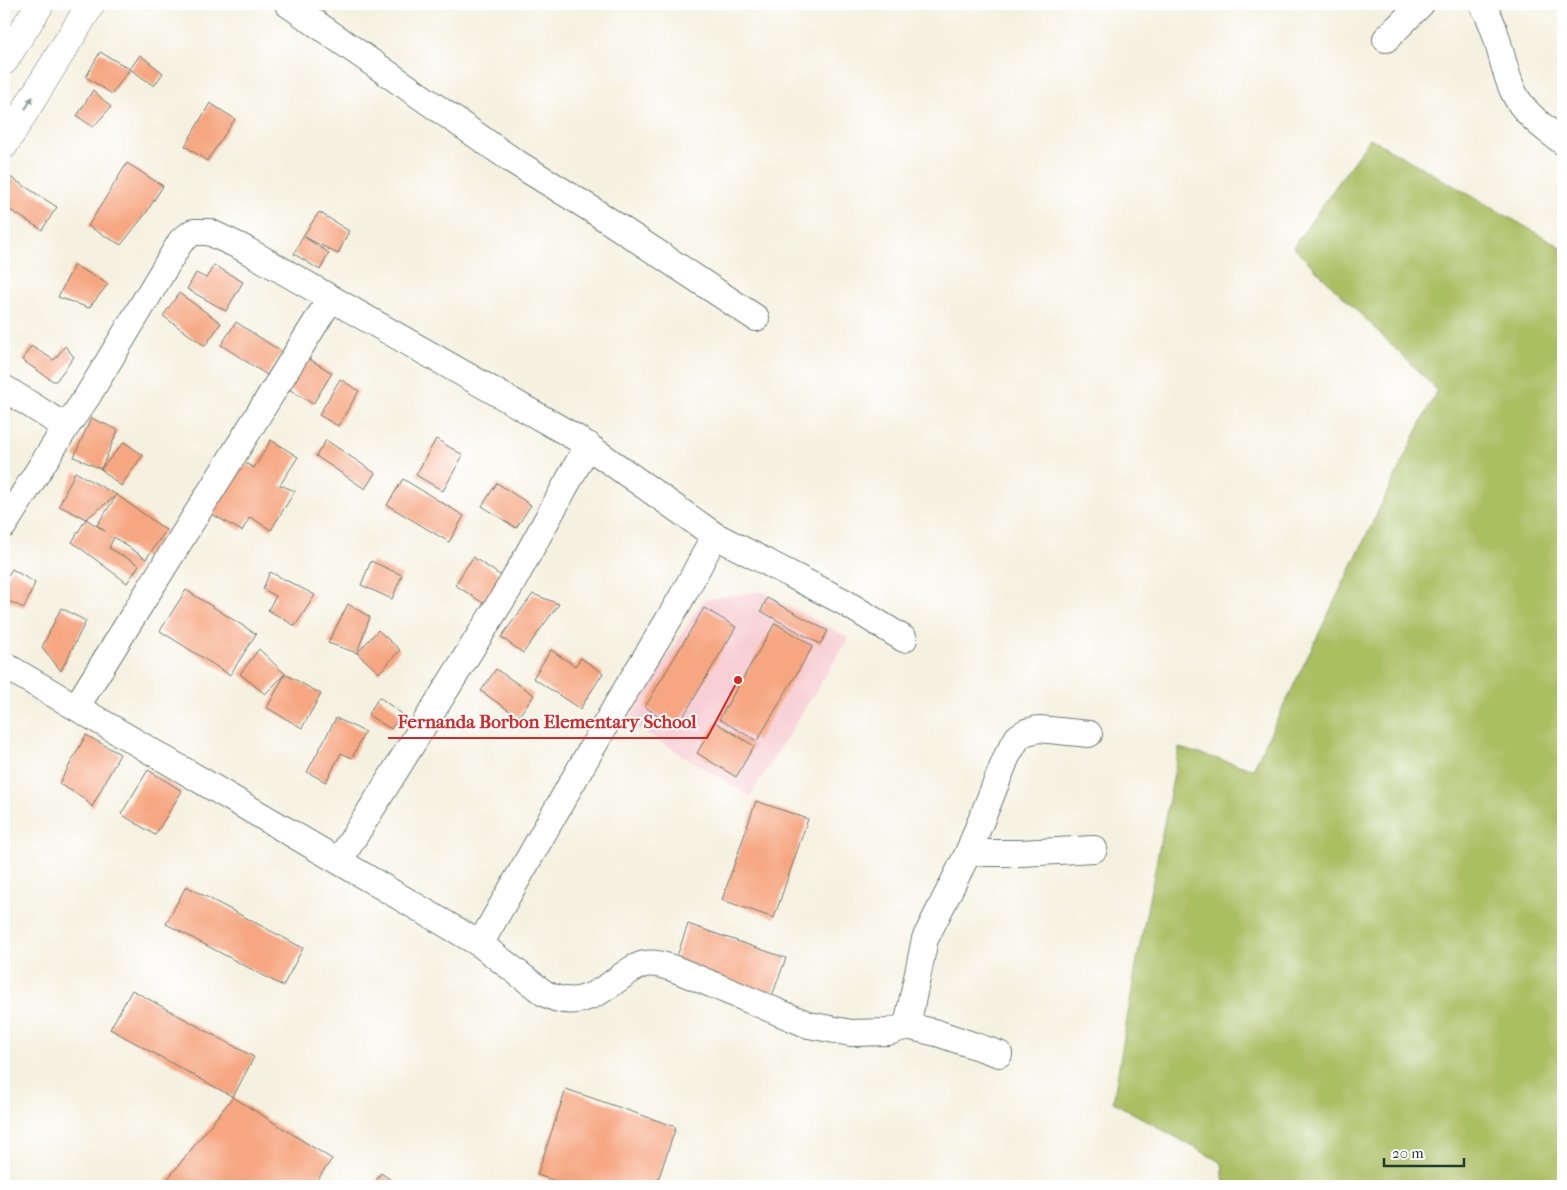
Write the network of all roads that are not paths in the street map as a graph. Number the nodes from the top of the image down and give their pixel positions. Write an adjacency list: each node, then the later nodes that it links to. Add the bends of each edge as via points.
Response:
1 (40, 4): 7 (street)
2 (91, 4): 8 (street, one-way to 2)
3 (288, 4): 11 (street, via 512,160)
4 (1421, 4): 6 (street)
5 (1482, 4): 9 (street, via 1492,23 1513,91 1531,118)
6 (1386, 39)
7 (4, 61)
8 (7, 131)
9 (1563, 142)
10 (332, 298): 13 (street, via 226,240 209,232 193,232 181,241); 14 (street); 19 (street)
11 (756, 318)
12 (4, 388): 13 (street)
13 (66, 428): 15 (street)
14 (588, 445): 16 (street); 23 (street, via 511,585)
15 (4, 525)
16 (714, 535): 17 (street, via 844,602); 24 (street)
17 (904, 640)
18 (4, 665): 19 (street)
19 (77, 706): 23 (street)
20 (1089, 734): 22 (street, via 1039,729 1018,737 1007,756)
21 (1094, 848): 22 (street)
22 (968, 853): 25 (street, via 925,939)
23 (339, 861): 24 (street)
24 (480, 944): 25 (street, via 553,999 589,998 634,968 654,963 676,969 809,1025 851,1033 888,1032)
25 (907, 1026): 26 (street)
26 (999, 1054)

